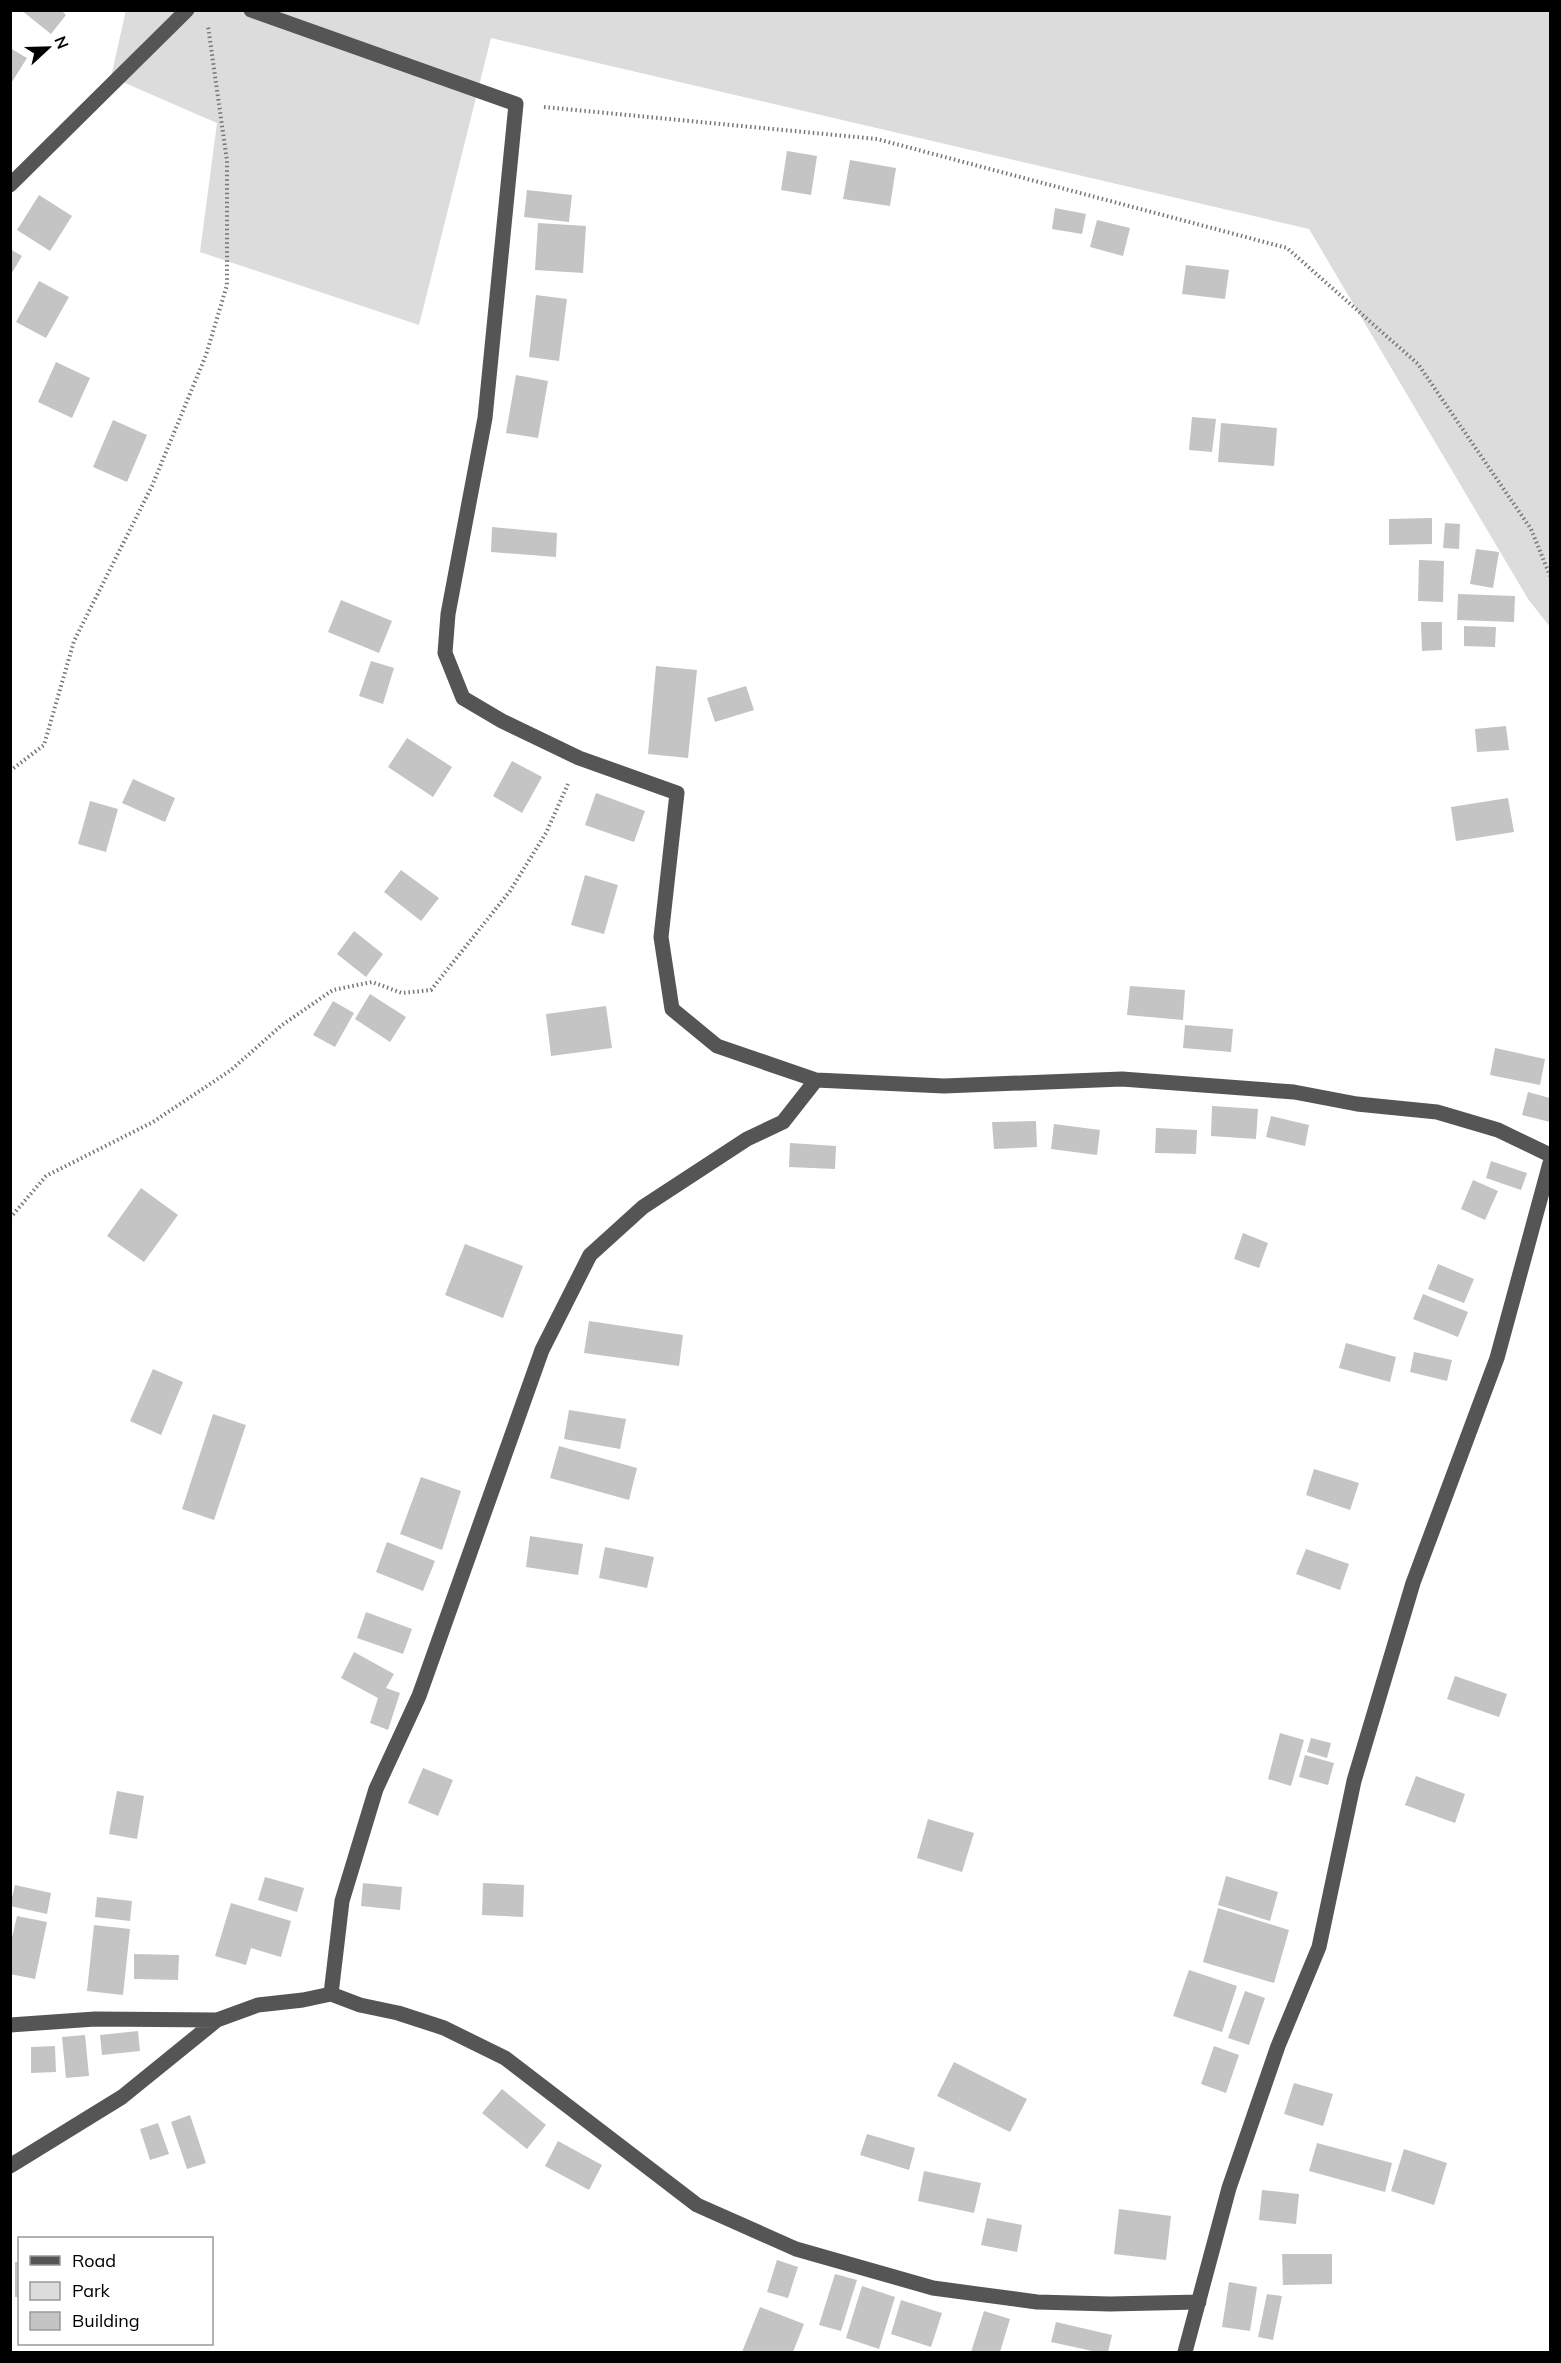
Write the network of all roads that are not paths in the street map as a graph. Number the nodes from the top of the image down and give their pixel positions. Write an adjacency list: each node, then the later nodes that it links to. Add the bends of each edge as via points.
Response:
1 (187, 10): 3 (street)
2 (251, 10): 4 (street, via 516,104 485,418 448,614 445,653 463,698 579,758 677,793 661,937 672,1009 717,1046)
3 (10, 185)
4 (816, 1080): 5 (street, via 944,1086 1122,1080 1294,1092 1357,1104 1437,1112 1498,1130); 7 (street, via 783,1122 747,1139 643,1207 590,1255 542,1350 423,1686 376,1789 342,1901)
5 (1551, 1155)
6 (1551, 1163): 11 (street, via 1497,1358 1413,1583 1361,1759 1319,1947 1278,2046 1229,2188)
7 (331, 1995): 8 (street, via 258,2005); 11 (street, via 444,2028 505,2058 697,2205 796,2249 933,2288 1037,2301)
8 (217, 2020): 9 (street, via 95,2019); 10 (street, via 122,2097)
9 (10, 2025)
10 (10, 2166)
11 (1199, 2302): 12 (street)
12 (1185, 2352)

